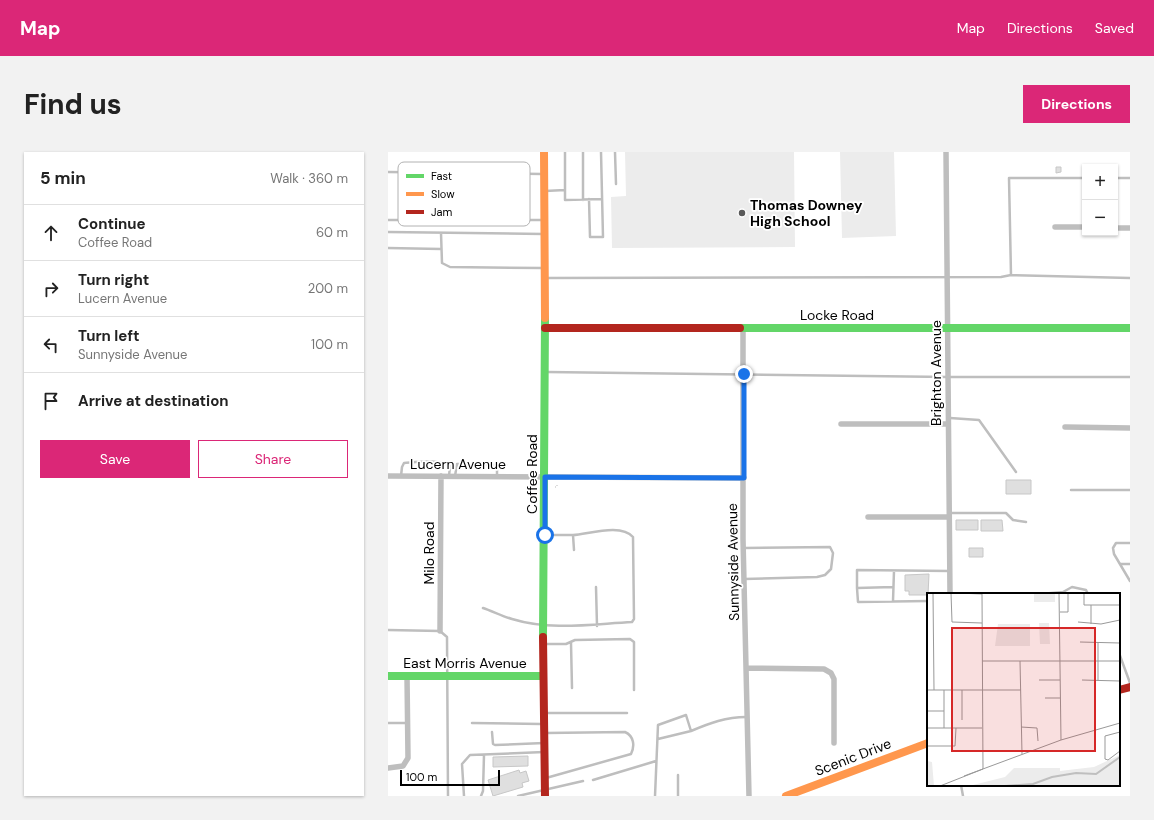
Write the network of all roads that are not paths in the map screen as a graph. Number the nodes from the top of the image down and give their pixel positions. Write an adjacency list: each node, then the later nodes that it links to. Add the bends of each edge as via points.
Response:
1 (544, 152): 10 (main road, Coffee Road)
2 (565, 152): 15 (lane)
3 (583, 152): 17 (lane)
4 (601, 152): 19 (lane)
5 (615, 152): 14 (lane)
6 (946, 152): 33 (street, Brighton Avenue)
7 (388, 172): 8 (lane)
8 (398, 172)
9 (530, 174): 10 (lane)
10 (544, 174): 16 (main road, Coffee Road)
11 (1082, 178): 32 (lane, via 1010,178)
12 (1118, 178): 13 (lane)
13 (1130, 178)
14 (616, 184)
15 (565, 190): 16 (lane); 17 (lane, via 565,200)
16 (545, 191): 21 (main road, Coffee Road)
17 (583, 200): 18 (lane)
18 (589, 200): 19 (lane); 19 (lane, via 590,237 603,236)
19 (602, 200)
20 (530, 220): 21 (lane)
21 (545, 220): 28 (main road, Coffee Road)
22 (1055, 227): 23 (street)
23 (1082, 227)
24 (1118, 228): 25 (street)
25 (1130, 228)
26 (388, 232): 27 (lane)
27 (441, 233): 28 (lane); 30 (lane)
28 (545, 234): 31 (main road, Coffee Road)
29 (388, 248): 30 (lane)
30 (441, 249): 31 (lane, via 442,263 450,267)
31 (545, 268): 34 (main road, Coffee Road)
32 (1011, 275): 33 (lane); 35 (lane)
33 (947, 277): 34 (lane); 38 (street, Brighton Avenue)
34 (545, 278): 36 (main road, Coffee Road)
35 (1130, 278)
36 (545, 328): 37 (main road, Locke Road); 40 (main road, Coffee Road)
37 (743, 328): 38 (main road, Locke Road); 41 (street, Sunnyside Avenue)
38 (947, 328): 39 (main road, Locke Road); 42 (street, Brighton Avenue)
39 (1130, 328)
40 (545, 372): 41 (lane); 56 (main road, Coffee Road)
41 (744, 374): 42 (lane); 57 (street, Sunnyside Avenue)
42 (948, 377): 43 (lane); 44 (street, Brighton Avenue)
43 (1130, 377)
44 (948, 421): 45 (street); 50 (lane, via 980,420); 60 (street, Brighton Avenue)
45 (840, 424)
46 (1065, 427): 47 (street)
47 (1130, 428)
48 (497, 465): 49 (lane); 54 (lane, via 457,464); 55 (lane)
49 (506, 465)
50 (1016, 472)
51 (388, 476): 52 (street, Lucern Avenue)
52 (401, 476): 53 (street, Lucern Avenue); 54 (lane, via 404,463 444,462 450,466)
53 (441, 476): 54 (street, Lucern Avenue); 86 (street, Milo Road)
54 (452, 476): 55 (street, Lucern Avenue)
55 (497, 477): 56 (street, Lucern Avenue)
56 (545, 477): 57 (street, Lucern Avenue); 64 (main road, Coffee Road)
57 (744, 478): 66 (street, Sunnyside Avenue)
58 (1071, 490): 59 (lane)
59 (1130, 490)
60 (949, 515): 61 (street); 62 (lane, via 1006,514 1013,520); 71 (street, Brighton Avenue)
61 (868, 517)
62 (1026, 522)
63 (573, 534): 64 (lane); 67 (lane); 84 (lane, via 612,530 630,533 633,537 634,619 632,622)
64 (545, 535): 83 (main road, Coffee Road)
65 (1130, 543): 68 (lane, via 1116,543 1113,548)
66 (744, 548): 72 (street, Sunnyside Avenue); 72 (lane, via 830,547 833,553 831,569 825,575)
67 (574, 550)
68 (1120, 564): 69 (lane); 73 (lane)
69 (1130, 564)
70 (894, 571): 71 (lane); 74 (lane); 76 (lane, via 857,570)
71 (949, 571): 77 (street, Brighton Avenue)
72 (744, 579): 90 (street, Sunnyside Avenue)
73 (1130, 581)
74 (893, 587): 76 (lane); 80 (lane)
75 (596, 588): 84 (lane)
76 (857, 588): 80 (lane, via 858,602)
77 (950, 593)
78 (1052, 593): 79 (lane, via 1078,587)
79 (1088, 593)
80 (892, 601): 81 (lane)
81 (927, 601)
82 (483, 608): 83 (lane, via 511,619)
83 (543, 625): 84 (lane); 88 (main road, Coffee Road)
84 (597, 626)
85 (388, 630): 86 (lane)
86 (440, 630): 93 (lane, via 447,637)
87 (571, 643): 88 (lane); 97 (lane); 98 (lane, via 575,640 630,639 634,642)
88 (543, 644): 94 (main road, Coffee Road)
89 (1120, 656): 95 (lane)
90 (747, 668): 102 (street, Sunnyside Avenue); 112 (street, via 824,669 831,673 834,679)
91 (388, 676): 92 (main road, East Morris Avenue)
92 (407, 676): 93 (main road, East Morris Avenue); 104 (street)
93 (448, 676): 94 (main road, East Morris Avenue); 126 (lane)
94 (543, 676): 100 (main road, Coffee Road)
95 (1130, 683)
96 (1130, 687): 99 (main road)
97 (572, 688)
98 (634, 690)
99 (1120, 690)
100 (544, 713): 101 (lane); 106 (main road, Coffee Road)
101 (628, 713)
102 (748, 717): 107 (lane, via 716,720); 132 (street, Sunnyside Avenue)
103 (388, 723): 104 (lane)
104 (408, 723): 117 (street, via 407,762 398,768)
105 (472, 723): 106 (lane)
106 (544, 724): 109 (main road, Coffee Road)
107 (691, 731): 110 (lane); 110 (lane, via 686,715 658,725)
108 (492, 732): 111 (lane, via 495,745)
109 (544, 733): 111 (main road, Coffee Road); 119 (lane, via 625,732 633,739 631,754)
110 (658, 740): 116 (lane)
111 (544, 743): 114 (main road, Coffee Road)
112 (834, 743)
113 (927, 743): 125 (main road, Scenic Drive)
114 (544, 752): 115 (lane); 119 (main road, Coffee Road)
115 (484, 755): 127 (lane, via 470,755 462,764); 128 (lane)
116 (656, 761): 120 (lane); 130 (lane)
117 (388, 768)
118 (678, 775): 131 (lane)
119 (545, 778): 123 (main road, Coffee Road)
120 (593, 780)
121 (583, 781): 123 (lane)
122 (961, 786): 133 (lane)
123 (545, 794): 124 (lane)
124 (528, 795): 129 (lane)
125 (791, 795)
126 (448, 796)
127 (464, 796)
128 (481, 796)
129 (518, 796)
130 (656, 796)
131 (678, 796)
132 (749, 796)
133 (963, 796)

